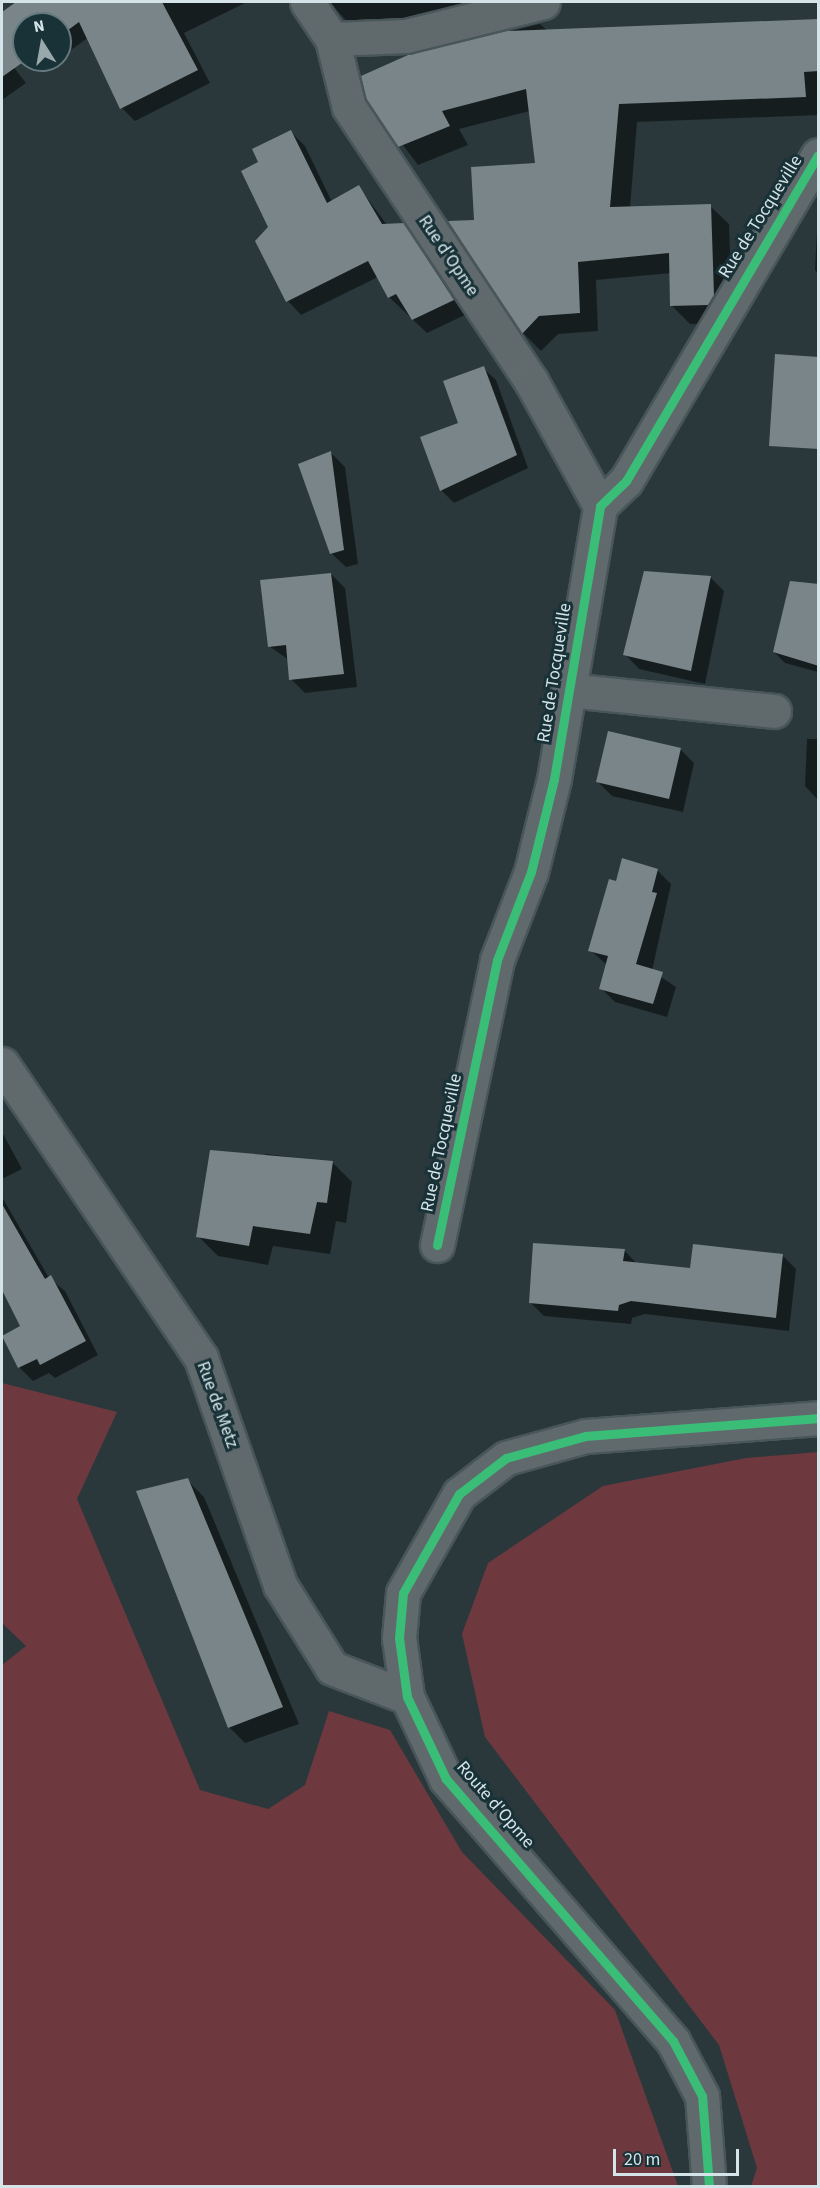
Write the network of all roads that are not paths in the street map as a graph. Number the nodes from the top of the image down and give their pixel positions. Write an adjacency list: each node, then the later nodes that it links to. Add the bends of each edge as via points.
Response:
1 (307, 2): 3 (street, Rue d'Opme)
2 (543, 2): 3 (street, via 406,36)
3 (332, 39): 5 (street, Rue d'Opme, via 349,107 531,381)
4 (819, 155): 5 (street, Rue de Tocqueville, via 626,481)
5 (600, 506): 6 (street, Rue de Tocqueville)
6 (568, 690): 7 (street); 9 (street, Rue de Tocqueville, via 554,779 531,872 497,960)
7 (774, 711)
8 (2, 1064): 11 (street, Rue de Metz, via 201,1358 280,1585 332,1668)
9 (437, 1245)
10 (819, 1418): 11 (street, Route d'Opme, via 586,1436 506,1458 459,1494 403,1593 399,1638)
11 (407, 1697): 12 (street, Route d'Opme, via 446,1779 673,2041 702,2096)
12 (709, 2187)

